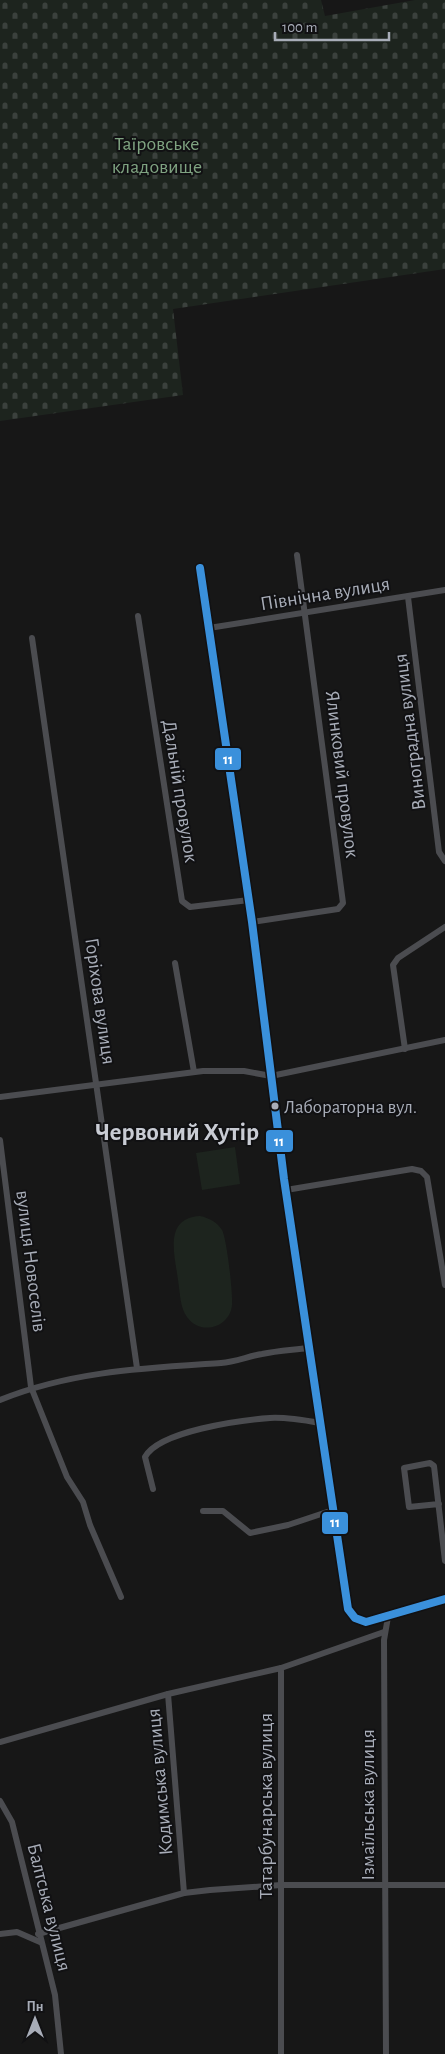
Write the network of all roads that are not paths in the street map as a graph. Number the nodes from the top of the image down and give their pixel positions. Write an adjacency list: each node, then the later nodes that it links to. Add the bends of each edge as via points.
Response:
1 (296, 556): 5 (street, Ялинковий провулок)
2 (200, 568): 7 (street)
3 (445, 590): 4 (street, Північна вулиця)
4 (408, 597): 5 (street, Північна вулиця); 9 (street, Виноградна вулиця, via 439,852)
5 (303, 612): 7 (street, Північна вулиця); 11 (street, Ялинковий провулок, via 343,903 338,909)
6 (138, 616): 10 (street, Дальній провулок, via 182,901 190,907)
7 (209, 628): 10 (street)
8 (32, 638): 18 (street, Горіхова вулиця)
9 (445, 861)
10 (249, 900): 11 (street)
11 (252, 922): 17 (street)
12 (445, 927): 15 (street, via 398,958 393,965)
13 (176, 962): 16 (street)
14 (445, 1040): 15 (street)
15 (405, 1049): 17 (street)
16 (194, 1072): 17 (street, via 244,1071); 18 (street)
17 (271, 1076): 21 (street)
18 (96, 1085): 19 (street); 24 (street, Горіхова вулиця)
19 (0, 1097)
20 (0, 1140): 25 (street, вулиця Новоселів)
21 (286, 1190): 22 (street, via 412,1169 421,1171 427,1177); 23 (street)
22 (445, 1285)
23 (308, 1348): 24 (street, via 224,1363); 27 (street)
24 (137, 1368): 25 (street)
25 (31, 1387): 26 (street); 33 (street, вулиця Новоселів)
26 (0, 1400)
27 (320, 1423): 28 (street, via 271,1418 214,1426 170,1437 144,1457); 30 (street)
28 (153, 1489)
29 (439, 1504): 29 (street, via 409,1507 404,1468 433,1464); 32 (street)
30 (333, 1510): 31 (street, via 250,1533 223,1511); 35 (street, via 351,1614 366,1622)
31 (203, 1511)
32 (445, 1561)
33 (121, 1597)
34 (445, 1600): 35 (street)
35 (388, 1617): 36 (street, Ізмаїльська вулиця)
36 (384, 1632): 37 (street); 43 (street, Ізмаїльська вулиця)
37 (281, 1668): 38 (street, Кодимська вулиця); 41 (street, Татарбунарська вулиця)
38 (168, 1694): 39 (street); 44 (street, Кодимська вулиця)
39 (0, 1742)
40 (0, 1801): 46 (street, Балтська вулиця, via 12,1822)
41 (281, 1885): 43 (street); 44 (street); 49 (street, Татарбунарська вулиця)
42 (445, 1885): 43 (street)
43 (383, 1886): 50 (street, Ізмаїльська вулиця)
44 (184, 1893): 46 (street)
45 (0, 1934): 47 (street, via 17,1932)
46 (38, 1934): 47 (street, Балтська вулиця)
47 (40, 1942): 48 (street, Балтська вулиця, via 55,1995)
48 (61, 2054)
49 (281, 2054)
50 (386, 2054)

